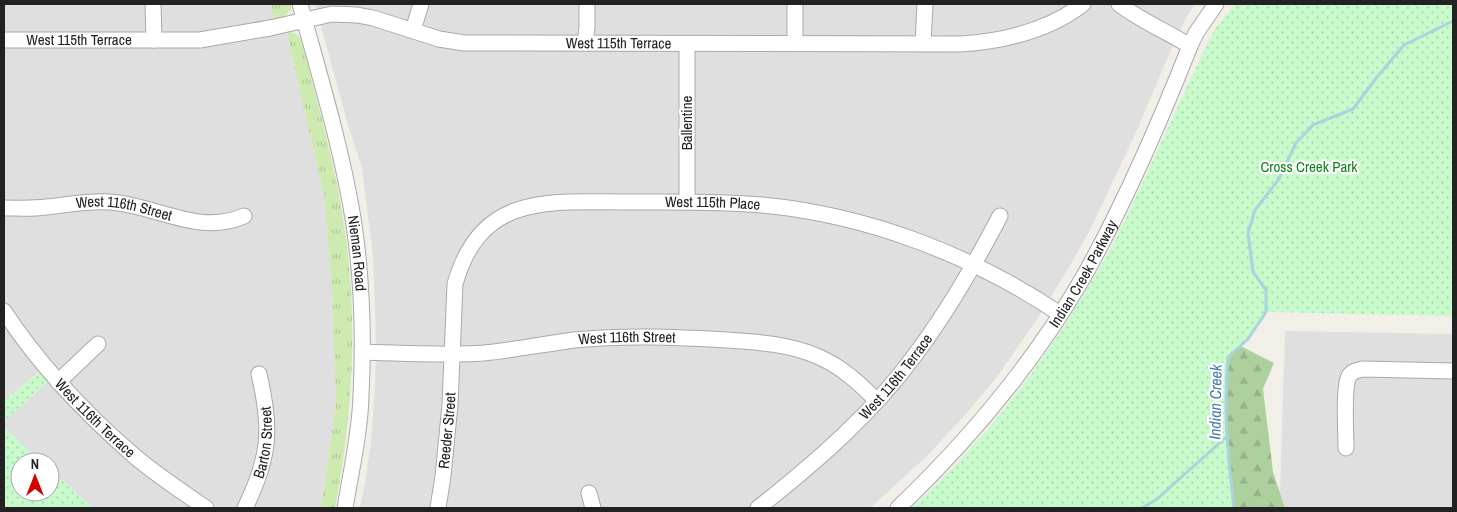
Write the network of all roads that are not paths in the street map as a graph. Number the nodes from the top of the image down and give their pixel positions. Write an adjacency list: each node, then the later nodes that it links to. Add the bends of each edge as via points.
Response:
1 (153, 4): 13 (street, West 115th Terrace)
2 (300, 4): 10 (street, Nieman Road)
3 (421, 4): 11 (street)
4 (587, 4): 14 (street)
5 (796, 4): 15 (street)
6 (925, 4): 16 (street)
7 (1083, 4): 16 (street, West 115th Terrace, via 1066,16 1017,36 989,42)
8 (1120, 4): 18 (street, via 1134,16)
9 (1216, 4): 18 (street, Indian Creek Parkway)
10 (304, 20): 11 (street, West 115th Terrace, via 332,14 356,15); 13 (street, West 115th Terrace, via 200,40); 27 (street, Nieman Road, via 343,166 352,217)
11 (413, 30): 14 (street, West 115th Terrace, via 464,43)
12 (4, 40): 13 (street, West 115th Terrace)
13 (154, 40)
14 (585, 43): 17 (street, West 115th Terrace)
15 (795, 43): 16 (street, West 115th Terrace); 17 (street, West 115th Terrace)
16 (923, 43)
17 (687, 44): 19 (street, Ballentine)
18 (1190, 46): 25 (street, Indian Creek Parkway, via 1128,190)
19 (687, 202): 23 (street, West 115th Place, via 762,205 807,211 899,235); 28 (street, West 115th Place, via 545,202 516,209 498,218 468,249 460,266 454,296)
20 (4, 208): 21 (street, West 116th Street, via 98,201 133,205 210,224)
21 (244, 216)
22 (1000, 216): 23 (street, West 116th Terrace)
23 (974, 265): 25 (street, West 115th Place); 32 (street, West 116th Terrace, via 915,356)
24 (4, 311): 31 (street, West 116th Terrace)
25 (1060, 314): 41 (street, Indian Creek Parkway, via 1008,388 966,439)
26 (98, 344): 31 (street)
27 (362, 352): 28 (street, West 116th Street); 37 (street, Nieman Road, via 361,398)
28 (453, 355): 32 (street, West 116th Street, via 574,340 628,337 756,342 798,349 820,357 859,382); 38 (street, Reeder Street)
29 (1453, 371): 33 (street, via 1355,371 1350,375 1346,388)
30 (259, 374): 36 (street, Barton Street, via 268,436 264,462)
31 (58, 382): 35 (street, West 116th Terrace, via 132,454)
32 (876, 400): 40 (street, West 116th Terrace, via 828,450)
33 (1346, 448)
34 (589, 493): 39 (street)
35 (206, 508)
36 (245, 508)
37 (345, 508)
38 (438, 508)
39 (593, 508)
40 (758, 508)
41 (898, 508)

